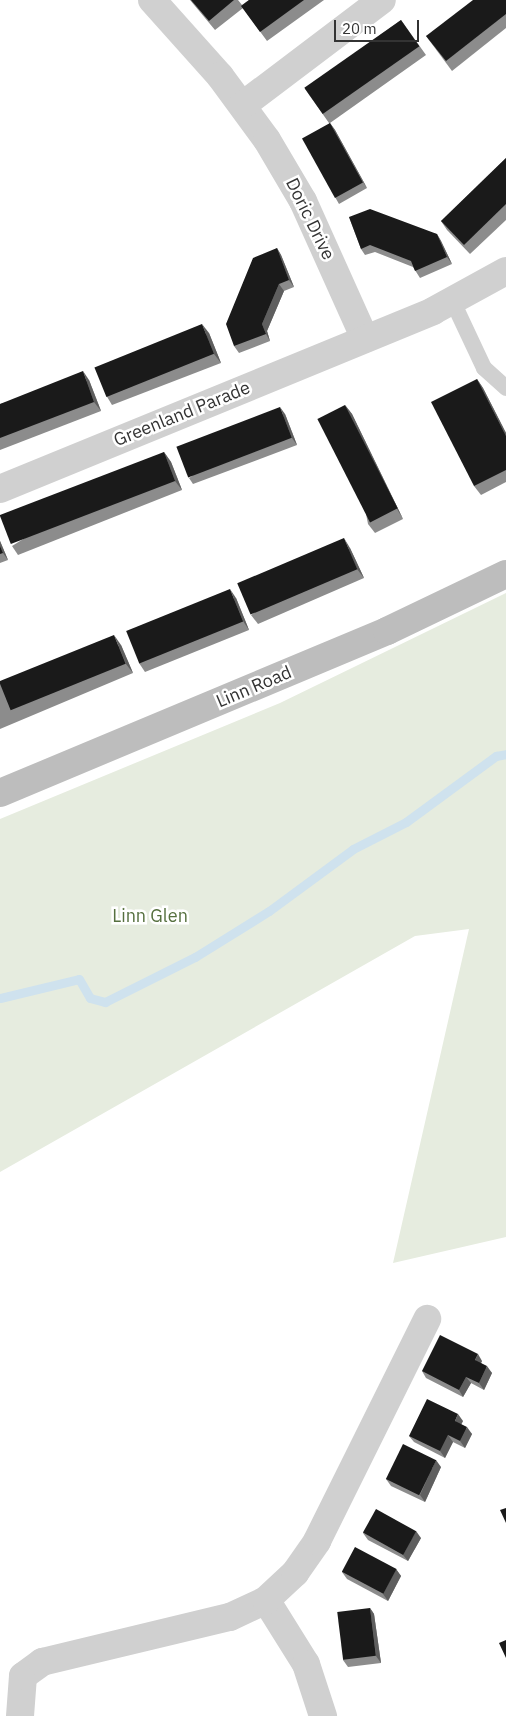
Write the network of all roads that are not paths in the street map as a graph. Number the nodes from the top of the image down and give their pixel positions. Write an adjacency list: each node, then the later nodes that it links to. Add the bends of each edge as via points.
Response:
1 (152, 0): 3 (street, Doric Drive)
2 (382, 0): 3 (street)
3 (243, 105): 6 (street, Doric Drive, via 303,201)
4 (506, 271): 5 (street, Greenland Parade)
5 (453, 302): 6 (street, Greenland Parade); 7 (lane, via 484,368)
6 (365, 339): 8 (street, Greenland Parade)
7 (506, 388)
8 (0, 489)
9 (506, 574): 10 (street, Linn Road, via 387,631)
10 (0, 793)
11 (427, 1319): 12 (street, via 316,1541 295,1573)
12 (266, 1600): 13 (street, via 230,1617 42,1662 23,1676); 14 (street, via 306,1664)
13 (20, 1716)
14 (324, 1716)

